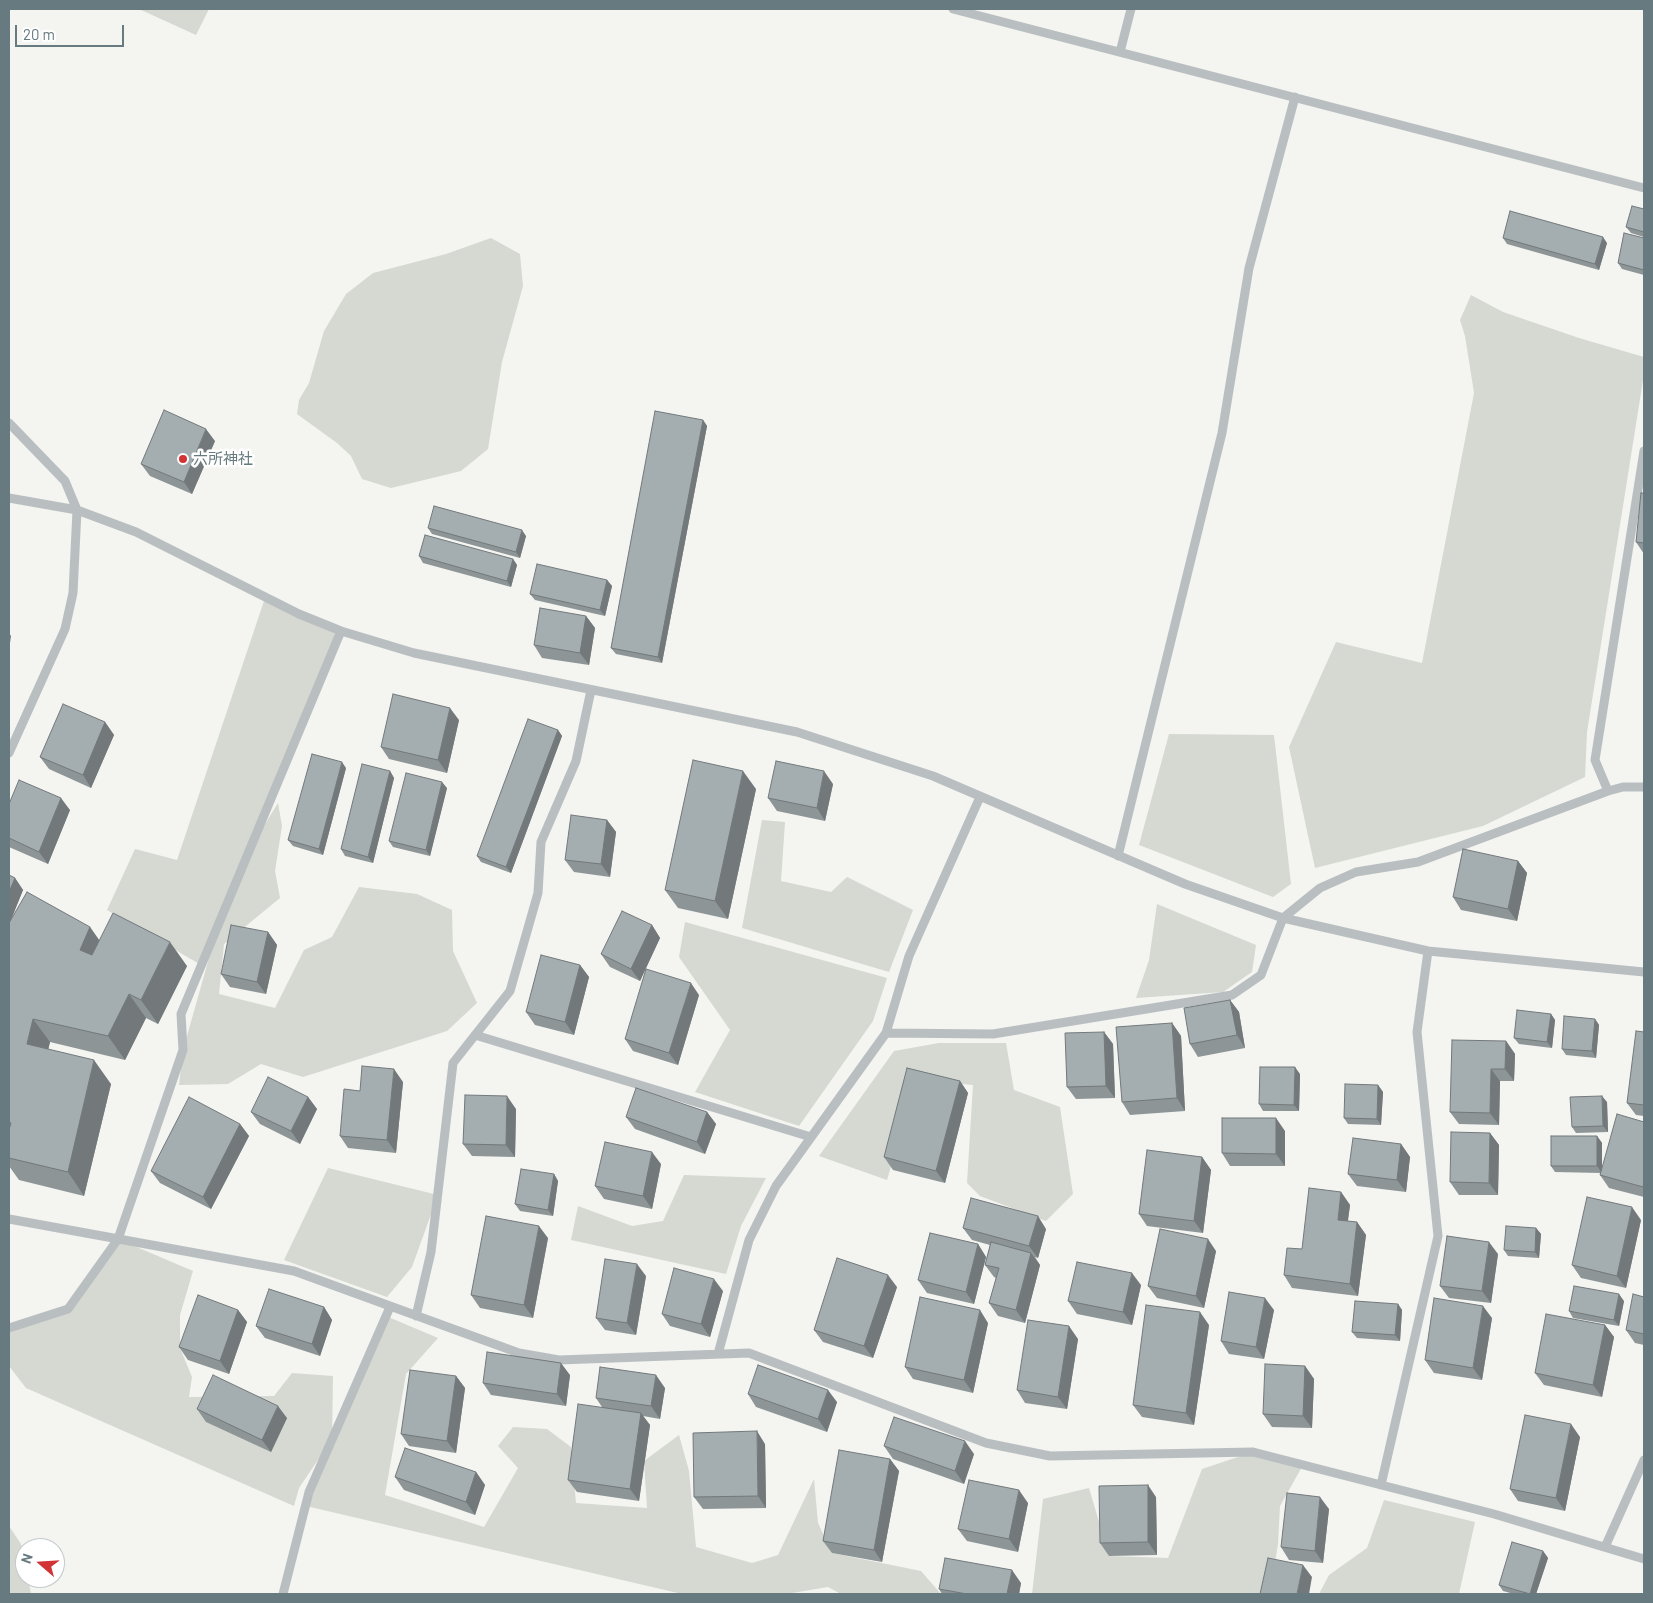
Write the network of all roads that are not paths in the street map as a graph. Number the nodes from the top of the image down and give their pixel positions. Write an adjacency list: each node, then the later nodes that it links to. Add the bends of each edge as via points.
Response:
1 (953, 9): 3 (street)
2 (1131, 9): 3 (street)
3 (1120, 52): 4 (street)
4 (1295, 97): 5 (street); 16 (street, via 1249,268 1222,433)
5 (1644, 188)
6 (9, 423): 9 (street, via 65,481)
7 (1644, 451): 14 (street, via 1595,760)
8 (9, 498): 9 (street)
9 (77, 510): 10 (street, via 149,538 298,614); 12 (street, via 73,593 65,629)
10 (341, 632): 11 (street, via 414,653); 24 (street, via 181,1014 183,1050)
11 (591, 690): 15 (street, via 797,732 933,776); 21 (street, via 576,761 542,842 538,893 510,991)
12 (9, 753)
13 (1644, 787): 14 (street)
14 (1608, 791): 17 (street, via 1418,862 1356,872 1320,888)
15 (980, 797): 16 (street); 20 (street, via 909,956)
16 (1118, 856): 17 (street, via 1185,884)
17 (1283, 918): 18 (street); 20 (street, via 1261,975 1232,995 993,1034)
18 (1428, 951): 19 (street); 30 (street, via 1417,1032 1438,1236)
19 (1644, 972)
20 (886, 1033): 22 (street)
21 (475, 1035): 22 (street); 26 (street, via 453,1063 431,1252)
22 (811, 1137): 28 (street, via 776,1186 749,1240)
23 (9, 1219): 24 (street)
24 (118, 1239): 25 (street, via 294,1272); 27 (street, via 68,1309)
25 (390, 1307): 26 (street); 33 (street, via 309,1492)
26 (416, 1316): 28 (street, via 519,1353 559,1360)
27 (9, 1328)
28 (718, 1354): 30 (street, via 749,1353 986,1444 1050,1456 1253,1452)
29 (1644, 1460): 31 (street)
30 (1381, 1485): 31 (street)
31 (1605, 1547): 32 (street)
32 (1644, 1559)
33 (283, 1594)

